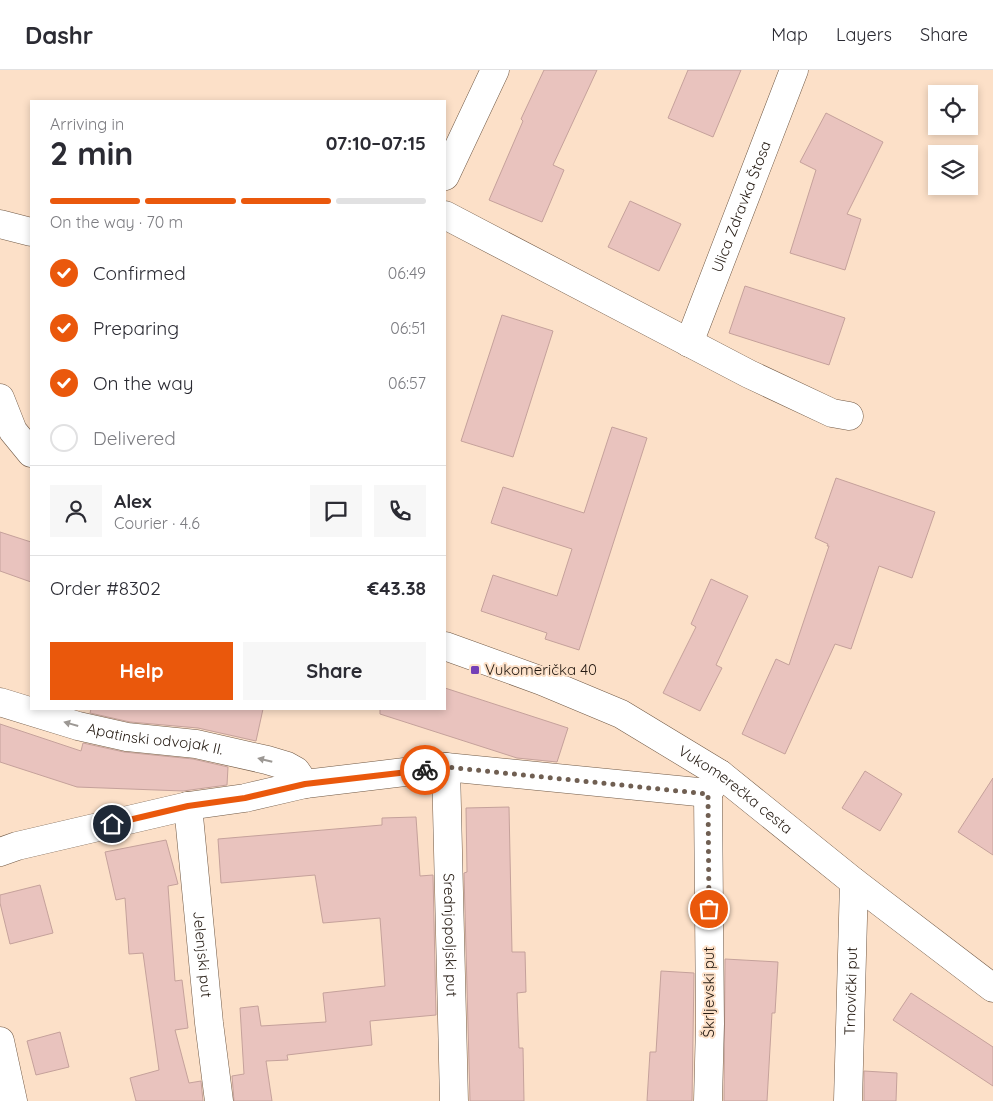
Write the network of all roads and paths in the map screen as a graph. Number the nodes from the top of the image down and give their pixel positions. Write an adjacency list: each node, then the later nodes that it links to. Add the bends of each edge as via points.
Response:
1 (495, 70): 3 (street)
2 (794, 70): 7 (street, Ulica Zdravka Štosa)
3 (446, 174)
4 (446, 216): 7 (street)
5 (0, 224): 6 (street)
6 (30, 232)
7 (689, 343): 9 (street, via 832,412)
8 (0, 398): 10 (street, via 13,431)
9 (849, 416)
10 (30, 452)
11 (446, 646): 15 (street, Vukomerečka cesta, via 620,714)
12 (0, 702): 14 (street, Apatinski odvojak II., one-way to 12, via 296,771 267,760 196,744 119,735)
13 (446, 767): 14 (street); 15 (street); 23 (street, Srednjopoljski put)
14 (305, 784): 16 (street, via 245,798)
15 (714, 784): 18 (street, Vukomerečka cesta); 24 (street, Škrljevski put)
16 (188, 806): 17 (street); 22 (street, Jelenjski put)
17 (6, 846)
18 (854, 882): 19 (street, Vukomerečka cesta); 25 (street, Trnovički put)
19 (993, 988)
20 (0, 1041): 21 (street)
21 (13, 1101)
22 (219, 1101)
23 (454, 1101)
24 (708, 1101)
25 (848, 1101)

